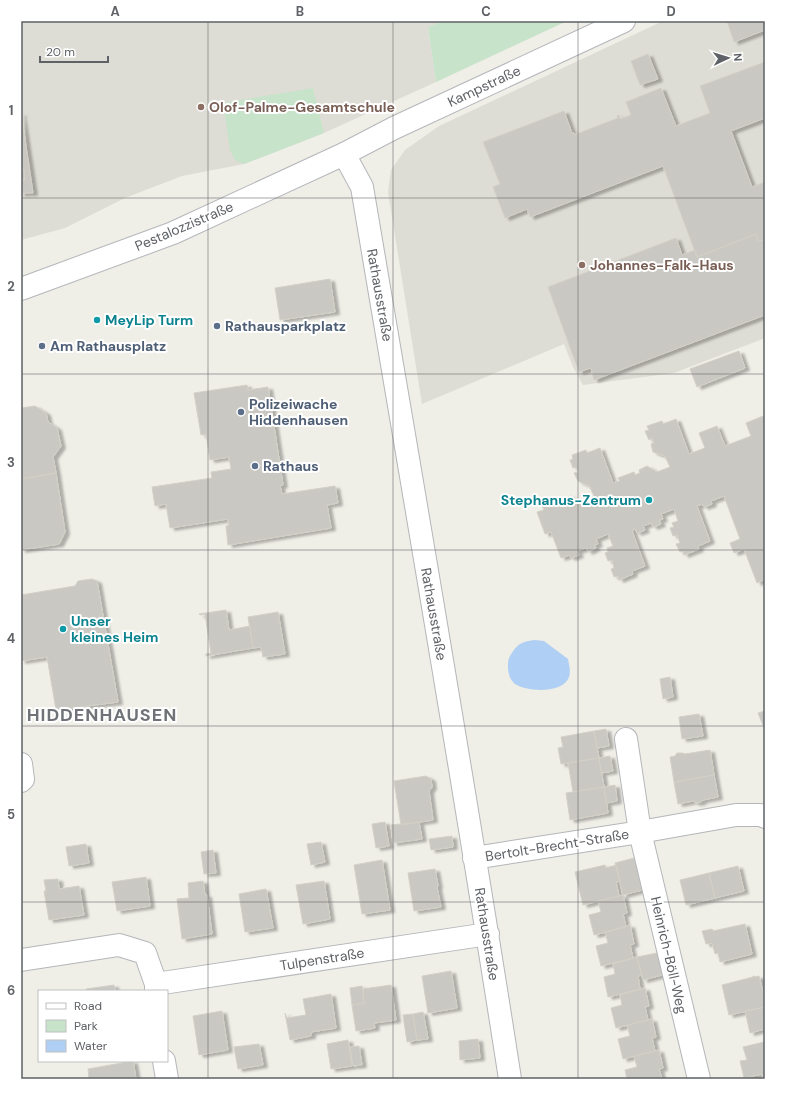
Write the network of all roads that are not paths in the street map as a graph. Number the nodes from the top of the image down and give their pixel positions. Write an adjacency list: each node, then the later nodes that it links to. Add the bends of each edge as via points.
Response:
1 (624, 21): 2 (street, Kampstraße, via 394,128)
2 (344, 154): 3 (street, Pestalozzistraße, via 173,233); 9 (street, Rathausstraße, via 362,188)
3 (21, 289)
4 (626, 739): 8 (street, Bertolt-Brecht-Straße)
5 (21, 764): 6 (street)
6 (21, 781)
7 (765, 817): 8 (street, Bertolt-Brecht-Straße, via 736,814)
8 (640, 832): 9 (street, Bertolt-Brecht-Straße); 16 (street, Heinrich-Böll-Weg)
9 (474, 858): 10 (street, Rathausstraße)
10 (488, 934): 12 (street, Tulpenstraße); 15 (street, Rathausstraße)
11 (21, 960): 12 (street, via 120,945 145,953)
12 (156, 988)
13 (164, 1062): 14 (street)
14 (166, 1079)
15 (510, 1079)
16 (699, 1079)

